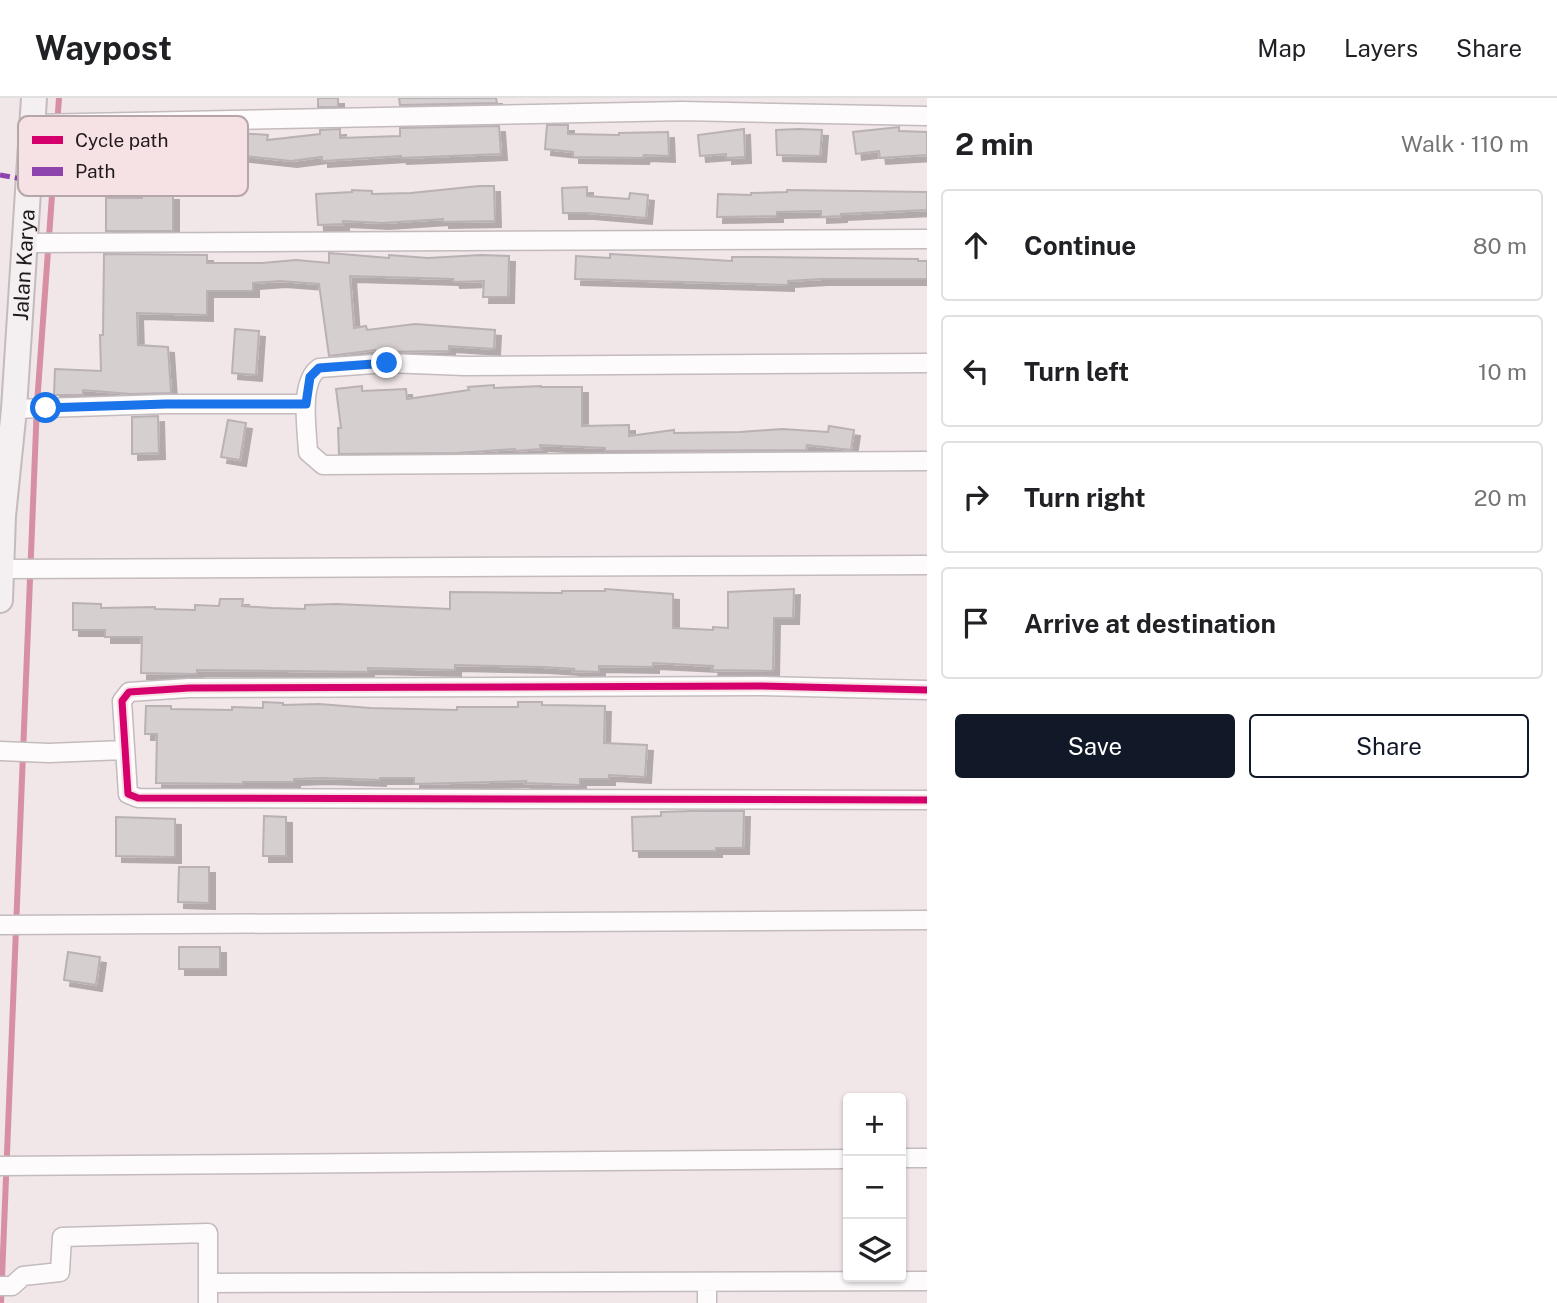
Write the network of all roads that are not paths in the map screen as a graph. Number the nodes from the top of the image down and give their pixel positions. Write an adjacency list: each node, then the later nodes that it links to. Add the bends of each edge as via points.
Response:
1 (34, 98): 2 (street, Jalan Karya)
2 (38, 116)
3 (927, 116): 4 (street, via 682,111)
4 (248, 119)
5 (29, 196): 7 (street, Jalan Karya)
6 (927, 239): 7 (street)
7 (31, 243): 10 (street, Jalan Karya)
8 (927, 363): 9 (street, via 387,363 319,368 310,377)
9 (306, 404): 10 (street, via 46,408); 11 (street, via 308,452 323,466)
10 (13, 419): 13 (street, Jalan Karya)
11 (927, 460)
12 (927, 565): 13 (street)
13 (1, 569): 14 (street, Jalan Karya)
14 (0, 600)
15 (927, 690): 16 (street, via 747,686 141,691 129,692 122,701)
16 (124, 750): 17 (street); 18 (street, via 128,794 138,799)
17 (4, 752)
18 (927, 800)
19 (927, 920): 20 (street)
20 (2, 925)
21 (906, 1158): 22 (street)
22 (927, 1158)
23 (843, 1159): 24 (street)
24 (8, 1166)
25 (927, 1281): 26 (street)
26 (707, 1282): 27 (street); 30 (street)
27 (208, 1283): 28 (street, via 208,1233 62,1237 60,1272 23,1276); 29 (street)
28 (6, 1286)
29 (208, 1303)
30 (707, 1303)

